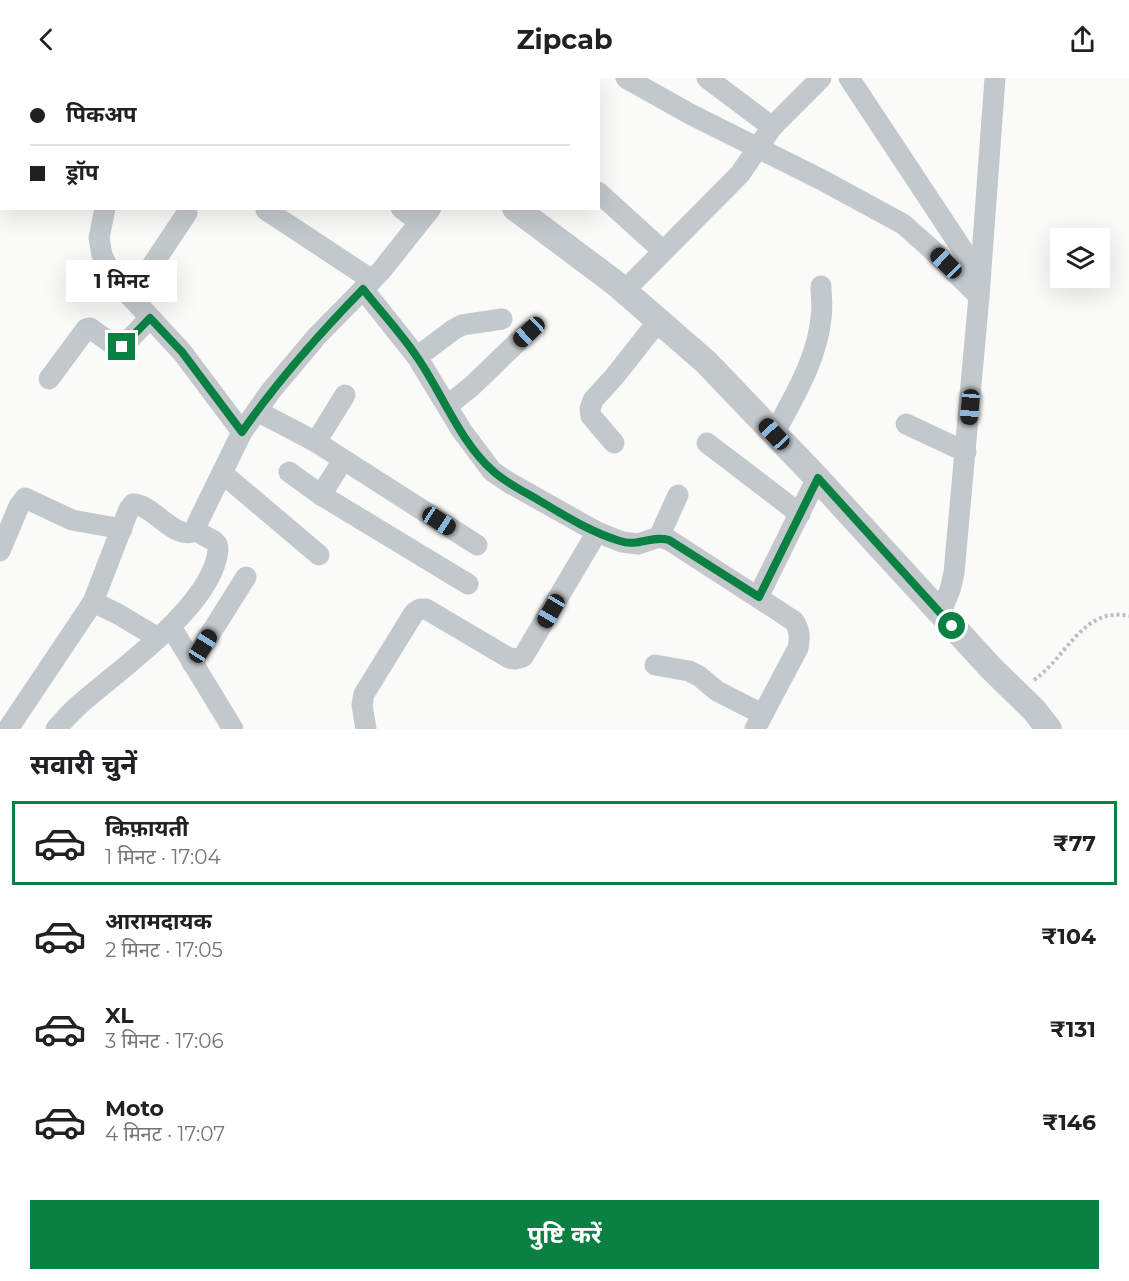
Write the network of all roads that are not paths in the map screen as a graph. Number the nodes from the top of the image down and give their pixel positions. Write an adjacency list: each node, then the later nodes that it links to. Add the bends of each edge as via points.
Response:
1 (626, 78): 7 (street)
2 (707, 78): 6 (street)
3 (821, 78): 6 (street)
4 (849, 78): 17 (street)
5 (995, 78): 17 (street)
6 (772, 127): 7 (street)
7 (758, 148): 14 (street, via 740,174); 17 (street, via 903,224)
8 (600, 194): 14 (street)
9 (105, 210): 19 (street, via 99,238 102,255)
10 (266, 210): 15 (street)
11 (518, 210): 18 (street)
12 (427, 212): 15 (street)
13 (188, 213): 19 (street)
14 (663, 251): 18 (street)
15 (368, 284): 24 (street); 28 (street, via 317,336)
16 (821, 286): 31 (street, via 822,316 814,352)
17 (979, 286): 35 (street)
18 (625, 290): 22 (street)
19 (131, 297): 20 (street)
20 (150, 318): 25 (street, via 122,347 86,329); 30 (street, via 182,352)
21 (502, 319): 24 (street, via 462,325)
22 (659, 320): 31 (street, via 706,362); 33 (street, via 593,400 591,416)
23 (529, 332): 27 (street)
24 (417, 357): 27 (street)
25 (49, 379)
26 (345, 395): 32 (street)
27 (447, 406): 45 (street, via 492,471)
28 (257, 411): 30 (street); 32 (street)
29 (906, 424): 35 (street)
30 (242, 432): 38 (street)
31 (774, 434): 39 (street)
32 (316, 442): 36 (street)
33 (614, 443)
34 (707, 443): 42 (street)
35 (966, 452): 54 (street, via 954,573)
36 (343, 460): 40 (street); 47 (street)
37 (289, 472): 40 (street)
38 (222, 473): 44 (street); 49 (street)
39 (818, 478): 42 (street); 54 (street)
40 (321, 495): 51 (street)
41 (678, 495): 46 (street)
42 (800, 514): 52 (street)
43 (122, 529): 44 (street, via 129,509 137,503 179,532 187,534); 48 (street, via 72,520 26,498); 53 (street)
44 (197, 529): 55 (street, via 218,544 218,550 206,580)
45 (597, 532): 46 (street, via 622,542 638,543); 62 (street, via 523,657 509,658 426,609 414,613 364,694)
46 (659, 537): 52 (street)
47 (477, 545)
48 (0, 550)
49 (318, 555)
50 (246, 577): 56 (street)
51 (468, 584)
52 (759, 597): 58 (street, via 794,621 800,640)
53 (93, 602): 55 (street); 59 (street)
54 (940, 614): 63 (street)
55 (165, 633): 56 (street); 60 (street)
56 (192, 663): 61 (street)
57 (655, 664): 58 (street, via 699,676)
58 (758, 722)
59 (10, 724)
60 (56, 729)
61 (233, 729)
62 (366, 729)
63 (1049, 729)

